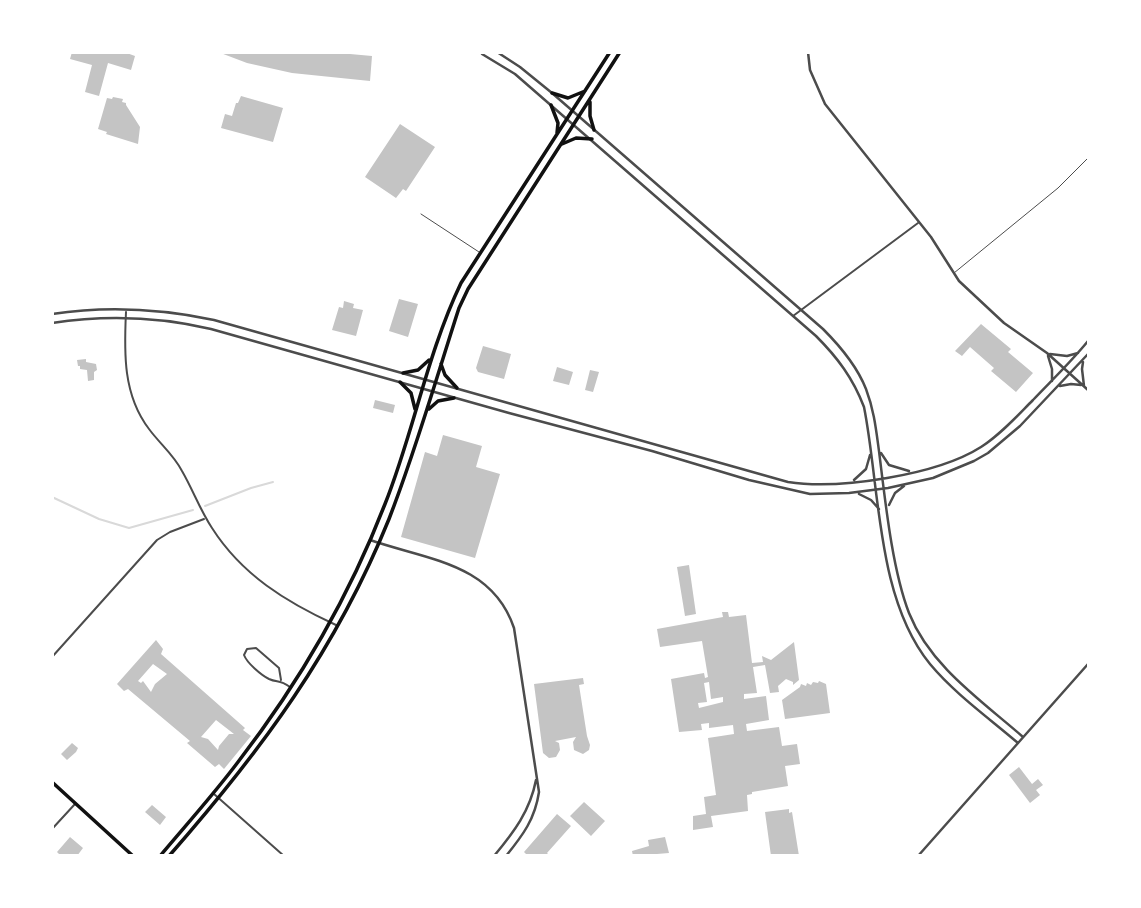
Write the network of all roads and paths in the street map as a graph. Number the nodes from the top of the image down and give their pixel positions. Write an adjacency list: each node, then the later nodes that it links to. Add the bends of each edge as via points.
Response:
1 (497, 52): 7 (street)
2 (610, 52): 6 (main road)
3 (620, 52): 8 (main road)
4 (808, 52): 20 (street, via 810,70 825,104)
5 (482, 54): 9 (street)
6 (586, 90): 7 (main road, via 568,98); 10 (main road)
7 (552, 93): 10 (street)
8 (591, 96): 11 (main road); 14 (main road)
9 (551, 104): 12 (street); 15 (main road, via 558,123)
10 (572, 112): 11 (street); 12 (main road)
11 (578, 117): 13 (main road); 14 (street)
12 (568, 119): 13 (street); 15 (main road)
13 (573, 124): 16 (street); 17 (main road)
14 (594, 130): 24 (street)
15 (556, 135): 21 (main road)
16 (592, 139): 17 (main road, via 576,138); 27 (street)
17 (560, 145): 22 (main road)
18 (1088, 159): 23 (lane)
19 (421, 214): 21 (lane)
20 (919, 222): 23 (street); 24 (street)
21 (479, 252): 22 (lane); 36 (main road, via 452,302)
22 (487, 257): 38 (main road, via 459,308)
23 (954, 273): 31 (street, via 1004,323)
24 (800, 310): 27 (street); 33 (street)
25 (126, 311): 26 (street); 28 (street); 40 (street, via 196,317)
26 (52, 314)
27 (793, 316): 37 (street)
28 (125, 319): 29 (street); 44 (street, via 195,325); 69 (street, via 125,360 135,404 182,470)
29 (52, 323)
30 (1088, 341): 32 (street)
31 (1047, 353): 32 (street); 39 (street); 43 (street)
32 (1079, 353): 39 (street)
33 (846, 354): 37 (street); 55 (street, via 872,404)
34 (1088, 354): 35 (street)
35 (1084, 358): 41 (street); 47 (street)
36 (431, 359): 40 (main road, via 418,370); 42 (main road)
37 (838, 359): 56 (street, via 864,407)
38 (441, 362): 45 (main road); 48 (main road)
39 (1064, 368): 41 (street); 43 (street)
40 (403, 373): 42 (street)
41 (1070, 373): 46 (street); 47 (street)
42 (425, 379): 45 (street); 49 (main road)
43 (1052, 381): 58 (street, via 983,446)
44 (400, 382): 49 (street); 54 (main road, via 411,393)
45 (435, 382): 48 (street); 51 (main road)
46 (1059, 386): 47 (street); 63 (street, via 988,453 933,478)
47 (1084, 386): 50 (street)
48 (457, 388): 57 (street)
49 (422, 389): 51 (street); 54 (main road)
50 (1088, 390)
51 (432, 392): 52 (street); 53 (main road)
52 (454, 398): 53 (main road, via 438,401); 59 (street)
53 (427, 410): 71 (main road)
54 (416, 411): 70 (main road)
55 (879, 451): 58 (street, via 889,465); 60 (street)
56 (871, 453): 61 (street); 62 (street, via 864,472)
57 (733, 467): 59 (street); 62 (street, via 800,484)
58 (912, 471): 60 (street)
59 (730, 475): 66 (street, via 786,491)
60 (883, 478): 61 (street); 64 (street)
61 (875, 479): 62 (street); 65 (street)
62 (851, 482)
63 (907, 484): 64 (street); 67 (street)
64 (885, 489): 65 (street); 67 (street)
65 (876, 490): 66 (street); 68 (street)
66 (856, 493): 68 (street)
67 (887, 508): 78 (street, via 905,600 925,644 946,670)
68 (879, 509): 79 (street, via 897,602 917,645 940,676)
69 (206, 518): 72 (street, via 229,551 259,581); 74 (street, via 157,540)
70 (370, 540): 71 (street); 72 (main road)
71 (378, 543): 73 (main road); 80 (street, via 459,568 476,576 502,600 514,628)
72 (330, 623): 73 (street); 77 (main road)
73 (338, 626): 83 (main road, via 287,709)
74 (52, 657)
75 (1088, 664): 78 (street)
76 (281, 680): 76 (street, via 279,668 256,648 247,649 246,660 269,679); 77 (street)
77 (291, 688): 82 (main road)
78 (1023, 737): 79 (street)
79 (1018, 743): 92 (street)
80 (537, 777): 90 (street, via 525,816); 91 (street, via 534,815)
81 (52, 782): 84 (main road)
82 (213, 793): 83 (street); 87 (main road)
83 (219, 799): 88 (main road); 89 (street)
84 (75, 804): 85 (street); 86 (main road)
85 (52, 829)
86 (133, 856)
87 (160, 856)
88 (169, 856)
89 (284, 856)
90 (494, 856)
91 (506, 856)
92 (918, 856)

